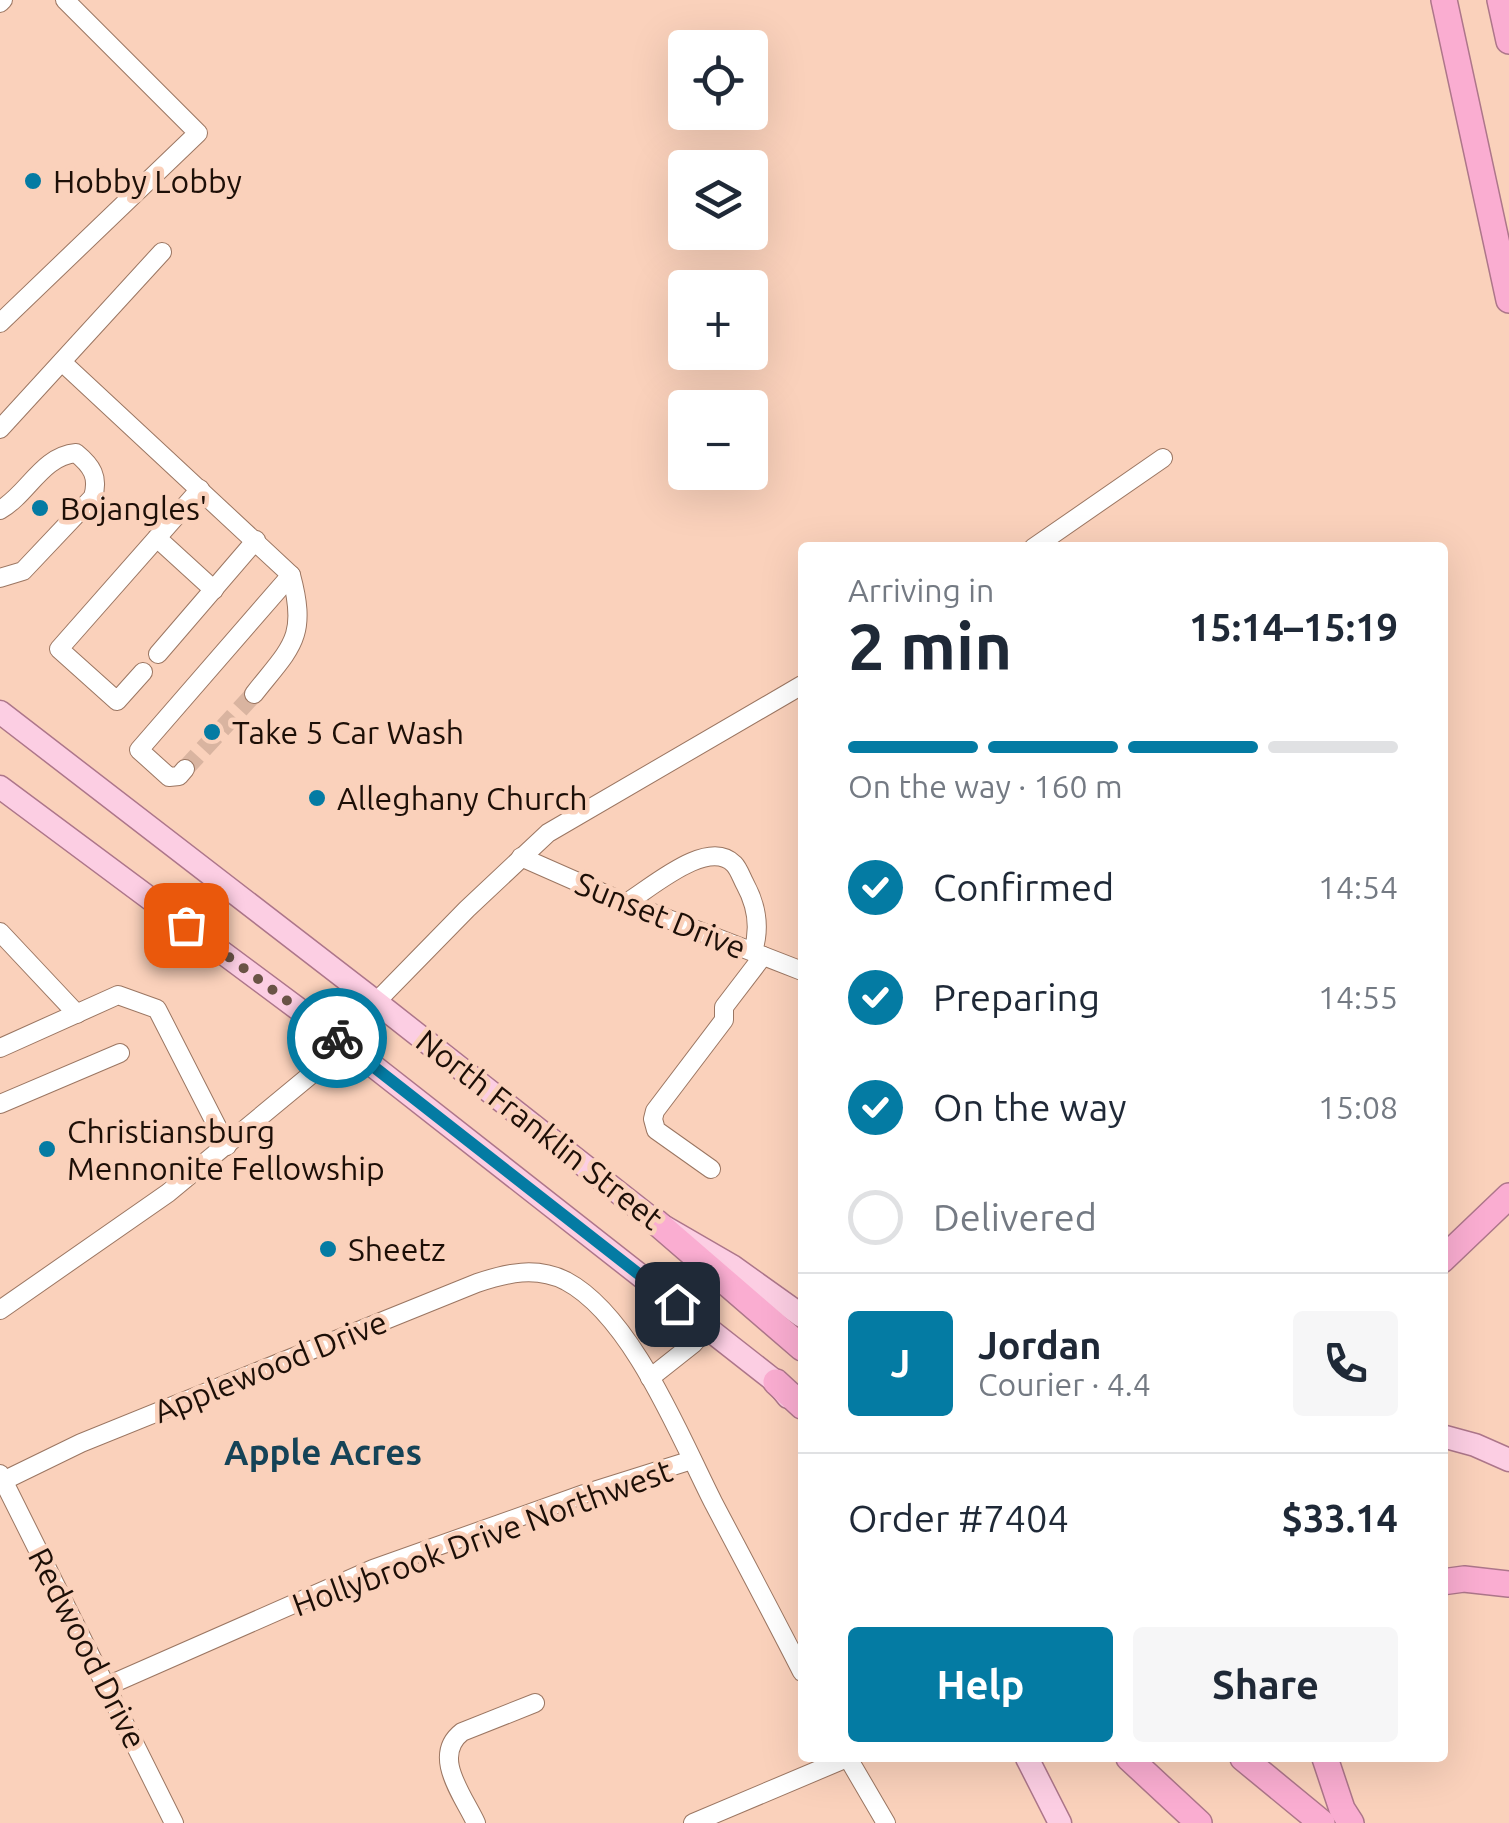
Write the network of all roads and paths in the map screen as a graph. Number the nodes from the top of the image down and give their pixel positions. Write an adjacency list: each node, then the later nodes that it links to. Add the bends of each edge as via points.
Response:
1 (65, 0): 7 (street, via 198,133)
2 (1500, 0): 4 (highway)
3 (1444, 6): 6 (highway)
4 (1509, 41)
5 (162, 252): 8 (street)
6 (1509, 300)
7 (0, 323)
8 (62, 362): 9 (street); 11 (street)
9 (0, 429)
10 (1163, 458): 15 (street)
11 (200, 489): 13 (street); 14 (street)
12 (0, 510): 17 (street, via 64,454 76,453 94,473 93,497 24,571)
13 (157, 538): 18 (street); 20 (street, via 58,649 118,701)
14 (256, 540): 16 (street); 18 (street)
15 (1043, 542)
16 (291, 575): 22 (street, via 300,621 296,637); 24 (street, via 140,750 168,777)
17 (0, 579)
18 (214, 590): 19 (street)
19 (158, 654)
20 (142, 672)
21 (798, 687): 26 (street, via 563,824)
22 (254, 694)
23 (0, 712): 31 (main road, North Franklin Street)
24 (185, 769)
25 (2, 791): 33 (main road, North Franklin Street)
26 (521, 858): 27 (street, Sunset Drive); 31 (street)
27 (626, 903): 29 (street, Sunset Drive); 29 (street, via 702,855 719,855 734,864 750,894)
28 (0, 932): 32 (street)
29 (758, 954): 30 (street, Sunset Drive); 38 (street, via 724,1008 724,1020 653,1119 656,1130)
30 (798, 967)
31 (376, 1002): 33 (street); 40 (main road, North Franklin Street)
32 (77, 1014): 34 (street); 37 (street, via 118,996 156,1008)
33 (344, 1044): 37 (street); 44 (main road, North Franklin Street)
34 (0, 1048)
35 (120, 1053): 36 (street)
36 (0, 1104)
37 (227, 1146): 42 (street)
38 (711, 1169)
39 (1509, 1196): 41 (highway)
40 (656, 1222): 43 (main road, North Franklin Street); 45 (highway)
41 (1448, 1254)
42 (0, 1310)
43 (798, 1313)
44 (707, 1328): 46 (street); 47 (main road, North Franklin Street)
45 (798, 1345)
46 (650, 1378): 51 (street); 53 (street, Applewood Drive, via 604,1312 564,1280 522,1271 477,1283)
47 (776, 1382): 48 (highway); 49 (main road, North Franklin Street)
48 (798, 1402)
49 (798, 1410)
50 (1448, 1438): 52 (main road)
51 (692, 1460): 56 (street); 57 (street, Hollybrook Drive Northwest, via 372,1569)
52 (1509, 1460)
53 (2, 1477): 57 (street, Redwood Drive)
54 (1448, 1581): 55 (highway)
55 (1509, 1584)
56 (798, 1664)
57 (107, 1686): 65 (street, Redwood Drive)
58 (536, 1703): 66 (street, via 452,1740 448,1765)
59 (838, 1762): 67 (street)
60 (850, 1762): 68 (street)
61 (1029, 1762): 69 (main road)
62 (1133, 1762): 70 (highway)
63 (1248, 1762): 71 (highway)
64 (1326, 1762): 72 (highway)
65 (174, 1823)
66 (476, 1823)
67 (692, 1823)
68 (886, 1823)
69 (1060, 1823)
70 (1200, 1823)
71 (1322, 1823)
72 (1351, 1823)

